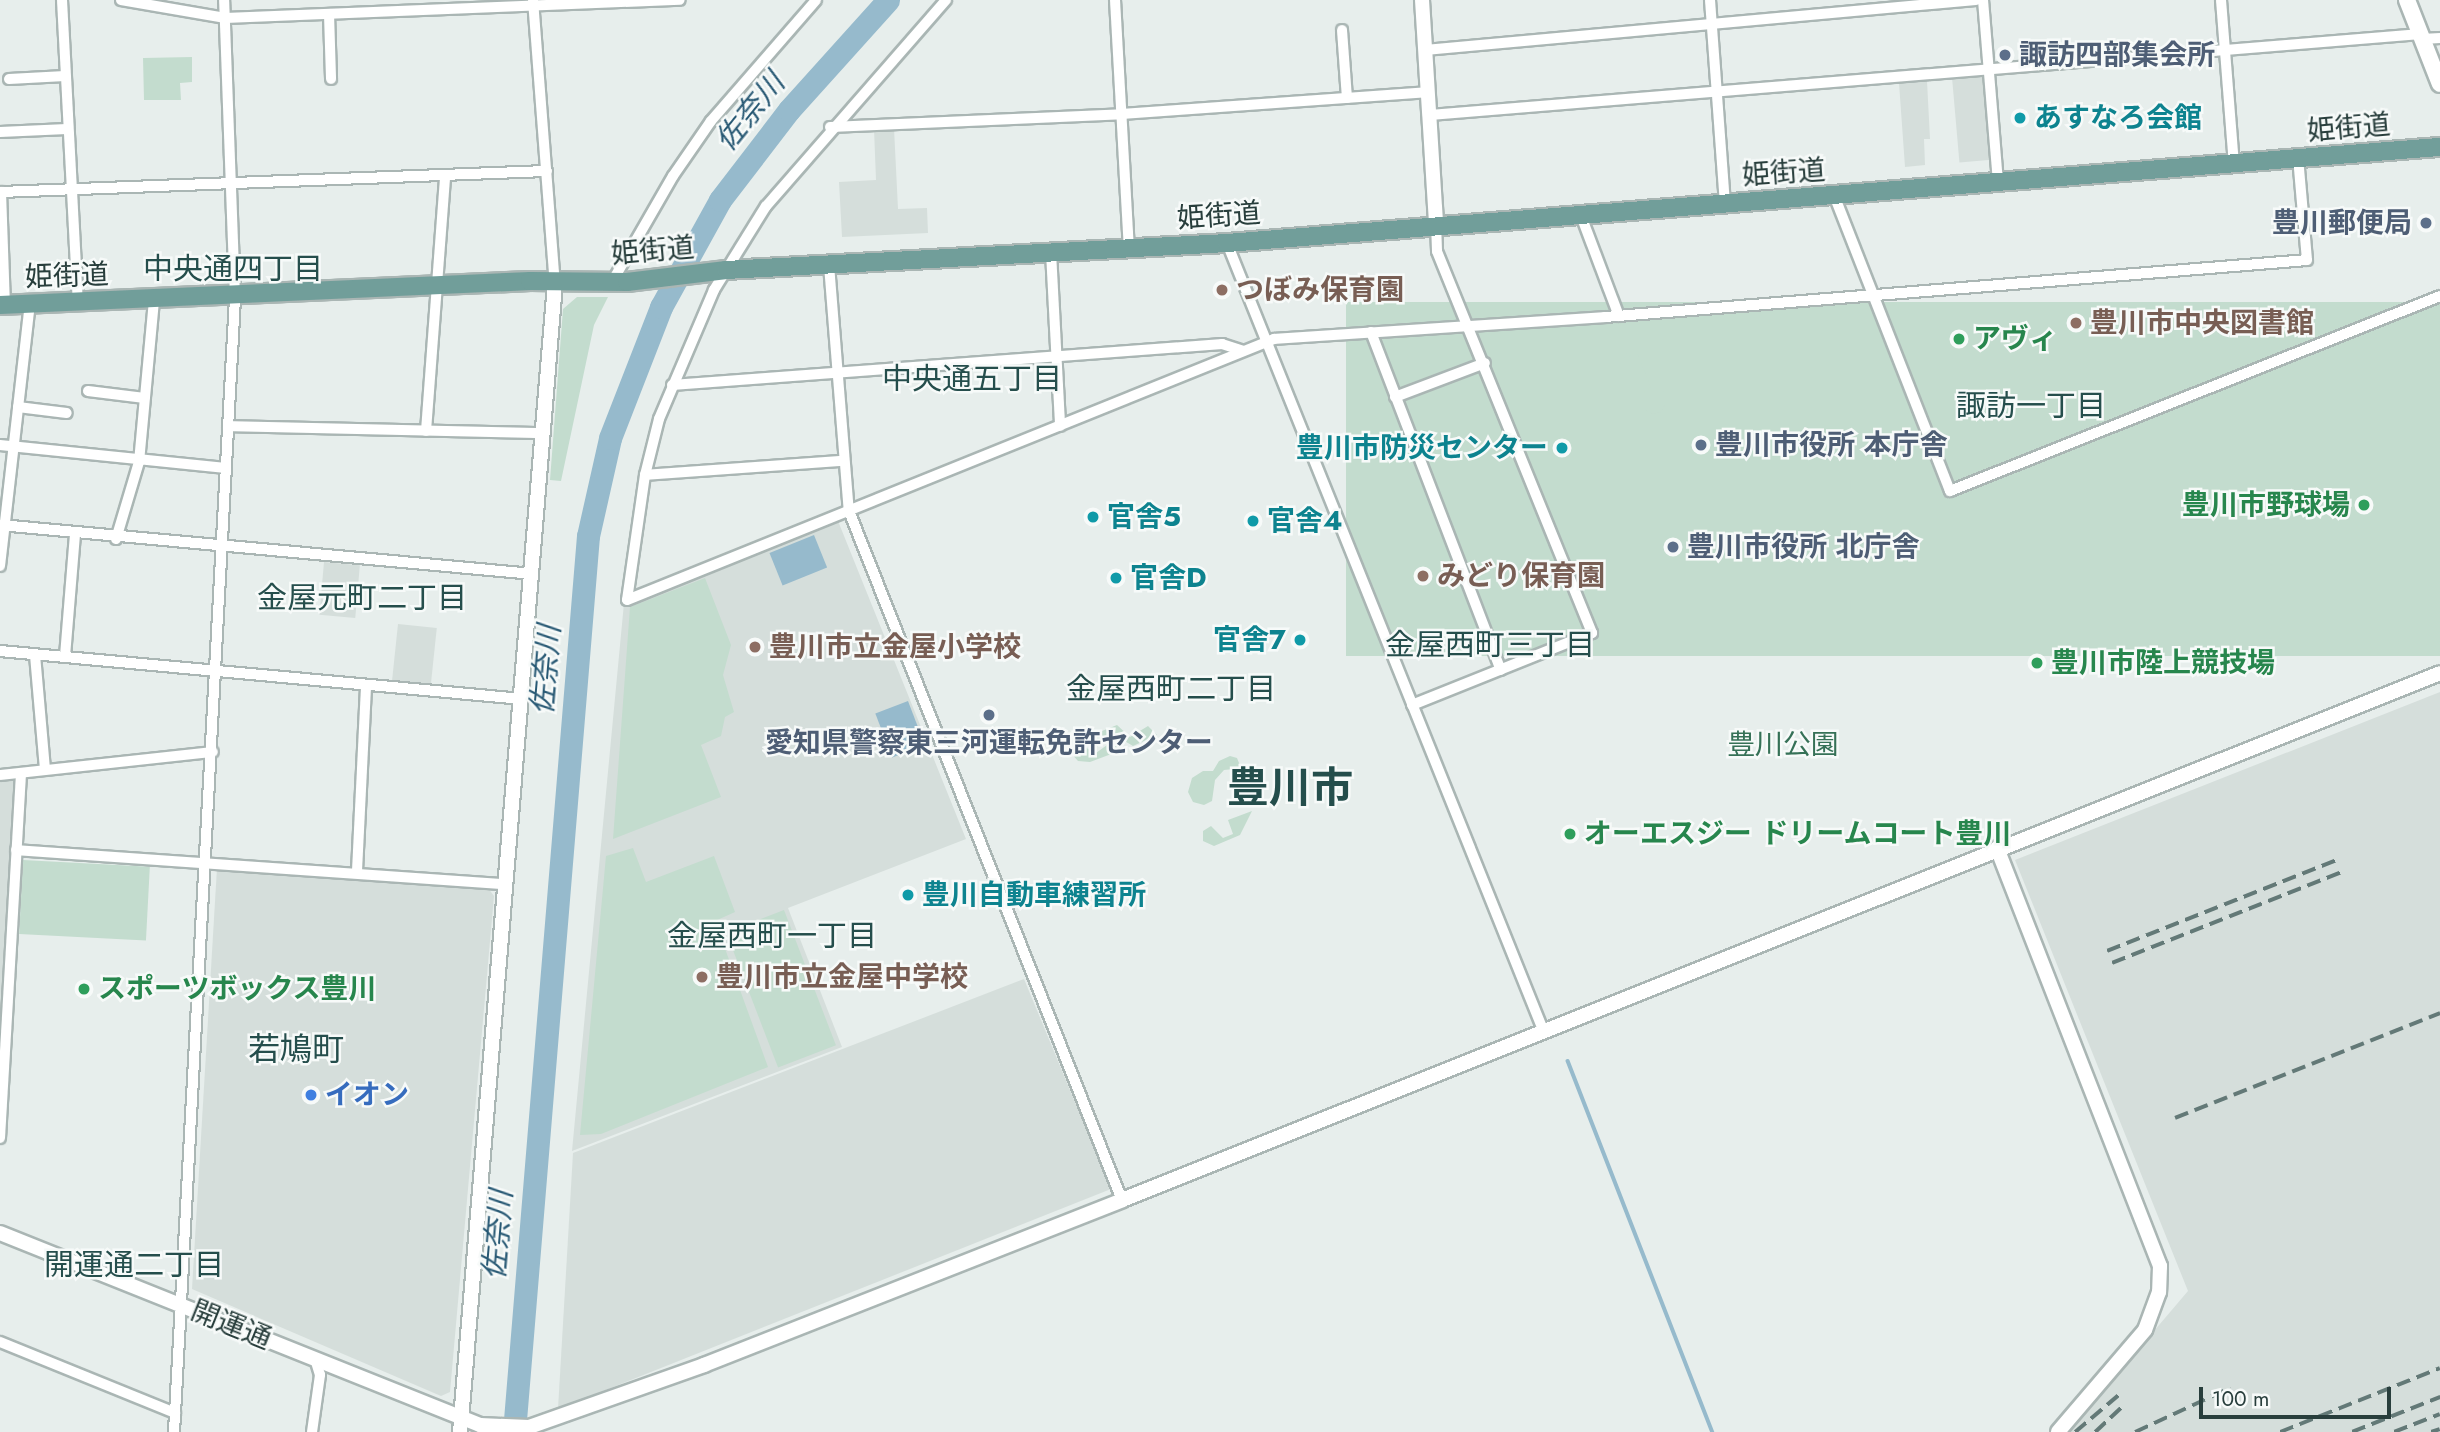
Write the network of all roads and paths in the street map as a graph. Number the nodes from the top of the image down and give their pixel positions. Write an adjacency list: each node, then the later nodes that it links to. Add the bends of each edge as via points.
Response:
1 (62, 0): 24 (street)
2 (121, 0): 16 (street)
3 (224, 0): 16 (street)
4 (680, 0): 14 (street)
5 (816, 0): 54 (street, via 711,121 673,176)
6 (946, 0): 33 (street)
7 (1115, 0): 31 (street)
8 (1422, 0): 21 (street)
9 (1710, 0): 17 (street)
10 (1976, 0): 17 (street)
11 (1983, 0): 23 (street)
12 (2221, 0): 22 (street)
13 (2407, 0): 19 (main road)
14 (533, 3): 15 (street); 39 (street)
15 (329, 14): 16 (street); 26 (street)
16 (225, 18): 41 (street)
17 (1712, 28): 21 (street); 29 (street)
18 (1342, 30): 30 (street)
19 (2421, 37): 20 (street); 22 (street); 27 (main road)
20 (2440, 38)
21 (1426, 50): 28 (street)
22 (2225, 50): 23 (street); 38 (street)
23 (1989, 69): 29 (street); 42 (street)
24 (65, 76): 25 (street); 34 (street)
25 (9, 79)
26 (331, 79)
27 (2440, 84)
28 (1429, 92): 30 (street); 32 (street)
29 (1718, 92): 32 (street); 46 (street)
30 (1347, 98): 31 (street)
31 (1122, 114): 33 (street); 50 (street)
32 (1430, 115): 48 (street)
33 (830, 127): 53 (street, via 766,206)
34 (67, 130): 35 (street); 43 (street)
35 (0, 132)
36 (2440, 147): 37 (main road, 姫街道)
37 (2298, 158): 38 (main road, 姫街道); 57 (street, via 2307,260)
38 (2234, 164): 42 (main road, 姫街道)
39 (547, 171): 40 (street); 55 (street)
40 (446, 176): 41 (street); 56 (street)
41 (231, 182): 43 (street); 59 (street)
42 (1998, 182): 45 (main road, 姫街道)
43 (71, 189): 44 (street); 61 (street)
44 (1, 192): 63 (street)
45 (1833, 195): 46 (main road, 姫街道); 57 (street)
46 (1725, 203): 47 (main road, 姫街道)
47 (1580, 213): 48 (main road, 姫街道); 64 (street)
48 (1436, 225): 49 (main road, 姫街道); 65 (street, via 1437,251)
49 (1227, 243): 50 (main road, 姫街道); 67 (street)
50 (1129, 247): 51 (main road, 姫街道)
51 (1051, 252): 52 (main road, 姫街道); 69 (street)
52 (829, 265): 53 (main road, 姫街道); 71 (street)
53 (726, 270): 54 (main road, 姫街道); 72 (street)
54 (620, 282): 55 (main road, 姫街道)
55 (555, 283): 56 (main road, 姫街道); 81 (street)
56 (438, 285): 59 (main road, 姫街道); 80 (street)
57 (1872, 295): 58 (street, via 1950,491); 64 (street)
58 (2440, 296)
59 (235, 297): 60 (main road, 姫街道); 78 (street)
60 (154, 299): 61 (main road, 姫街道); 75 (street)
61 (78, 302): 62 (main road, 姫街道)
62 (30, 304): 63 (main road, 姫街道); 76 (street)
63 (3, 305)
64 (1619, 316): 65 (street)
65 (1467, 325): 66 (street); 70 (street)
66 (1371, 332): 67 (street); 74 (street)
67 (1266, 342): 68 (street); 103 (street)
68 (1243, 351): 69 (street, via 1222,344); 79 (street)
69 (1056, 358): 71 (street); 79 (street)
70 (1485, 363): 74 (street); 98 (street, via 1592,633)
71 (837, 374): 72 (street); 84 (street)
72 (672, 385): 87 (street)
73 (88, 391): 75 (street)
74 (1395, 397): 98 (street)
75 (145, 398): 85 (street)
76 (18, 407): 77 (street); 83 (street)
77 (67, 413)
78 (228, 426): 80 (street); 86 (street)
79 (1059, 426): 88 (street)
80 (426, 431): 81 (street)
81 (542, 433): 94 (street)
82 (0, 445): 83 (street)
83 (13, 446): 85 (street); 89 (street)
84 (842, 461): 87 (street); 88 (street)
85 (139, 462): 86 (street); 91 (street)
86 (226, 468): 92 (street)
87 (645, 475): 88 (street, via 627,600)
88 (849, 511): 115 (street)
89 (2, 526): 90 (street); 93 (street)
90 (75, 534): 91 (street); 97 (street)
91 (116, 539): 92 (street)
92 (221, 548): 94 (street); 100 (street)
93 (0, 566)
94 (533, 574): 102 (street)
95 (0, 651): 96 (street)
96 (35, 655): 97 (street); 105 (street)
97 (65, 656): 100 (street)
98 (1501, 670): 103 (street)
99 (2440, 673): 108 (street)
100 (217, 674): 101 (street); 104 (street)
101 (366, 686): 102 (street); 111 (street)
102 (522, 699): 112 (street)
103 (1412, 705): 113 (street)
104 (213, 752): 105 (street); 110 (street)
105 (44, 769): 106 (street)
106 (21, 774): 107 (street); 109 (street)
107 (0, 775)
108 (1997, 848): 113 (street); 124 (street, via 2160,1266 2159,1292 2145,1330)
109 (16, 850): 110 (street); 114 (street)
110 (206, 863): 111 (street); 117 (street)
111 (357, 872): 112 (street)
112 (507, 884): 121 (street)
113 (1543, 1030): 115 (street)
114 (0, 1138)
115 (1122, 1200): 121 (street, 開運通, via 544,1423)
116 (0, 1233): 117 (street, 開運通)
117 (181, 1304): 119 (street, 開運通); 120 (street)
118 (0, 1342): 120 (street)
119 (315, 1359): 121 (street, 開運通); 123 (street, via 320,1375)
120 (175, 1413): 122 (street)
121 (461, 1425)
122 (174, 1432)
123 (312, 1432)
124 (2058, 1432)

